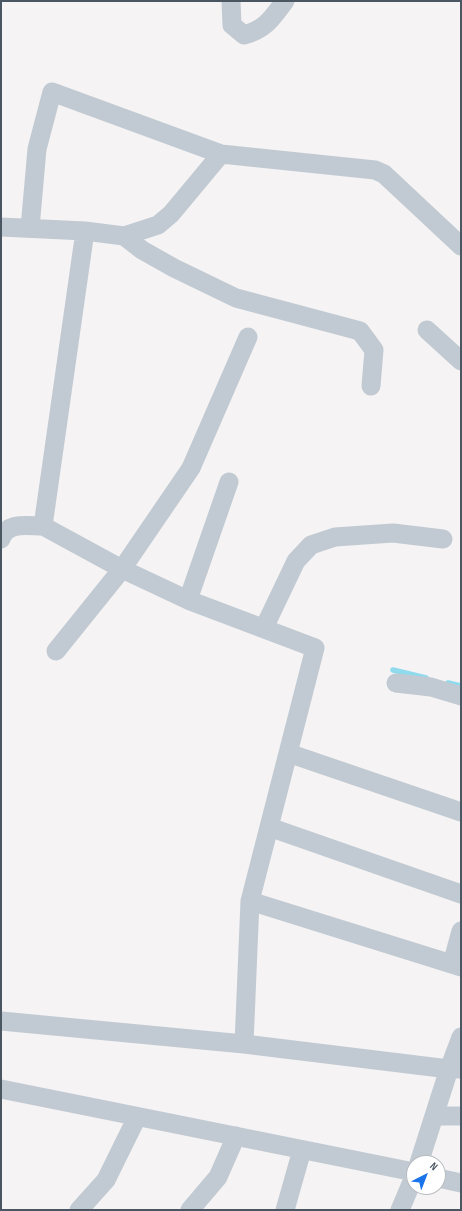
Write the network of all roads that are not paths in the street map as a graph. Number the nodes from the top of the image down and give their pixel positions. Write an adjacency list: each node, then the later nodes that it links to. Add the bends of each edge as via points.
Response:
1 (231, 1): 2 (street, via 232,25 244,35 256,32 268,23)
2 (285, 1)
3 (221, 154): 5 (street, via 52,92 37,149); 7 (street, via 172,214 158,225); 8 (street, via 375,170 384,174)
4 (1, 227): 5 (street)
5 (30, 228): 6 (street)
6 (85, 231): 7 (street); 14 (street)
7 (124, 236): 12 (street, via 142,250 174,268 236,298 360,331 374,350)
8 (461, 246)
9 (427, 330): 11 (street)
10 (248, 337): 17 (street, via 191,468)
11 (461, 361)
12 (371, 386)
13 (229, 482): 18 (street)
14 (43, 526): 15 (street, via 13,526 5,531); 17 (street)
15 (1, 539)
16 (443, 539): 19 (street, via 393,533 335,537 312,545 296,561)
17 (122, 569): 18 (street); 20 (street)
18 (188, 600): 19 (street)
19 (264, 628): 23 (street, via 315,648)
20 (56, 651)
21 (396, 683): 22 (street, via 431,687)
22 (461, 696)
23 (288, 753): 24 (street); 25 (street)
24 (461, 812)
25 (269, 827): 26 (street); 27 (street)
26 (461, 894)
27 (250, 901): 29 (street); 32 (street)
28 (461, 931): 29 (street)
29 (456, 966)
30 (1, 1021): 32 (street)
31 (461, 1037): 33 (street)
32 (244, 1044): 33 (street)
33 (455, 1069): 36 (street)
34 (1, 1089): 35 (street)
35 (137, 1116): 38 (street); 45 (street, via 106,1180)
36 (434, 1116): 37 (street); 40 (street)
37 (461, 1116)
38 (236, 1136): 39 (street); 46 (street, via 218,1177)
39 (302, 1150): 41 (street); 47 (street)
40 (422, 1155)
41 (406, 1170)
42 (446, 1180): 43 (street)
43 (461, 1183)
44 (406, 1195): 48 (street)
45 (79, 1210)
46 (190, 1210)
47 (285, 1210)
48 (400, 1210)

